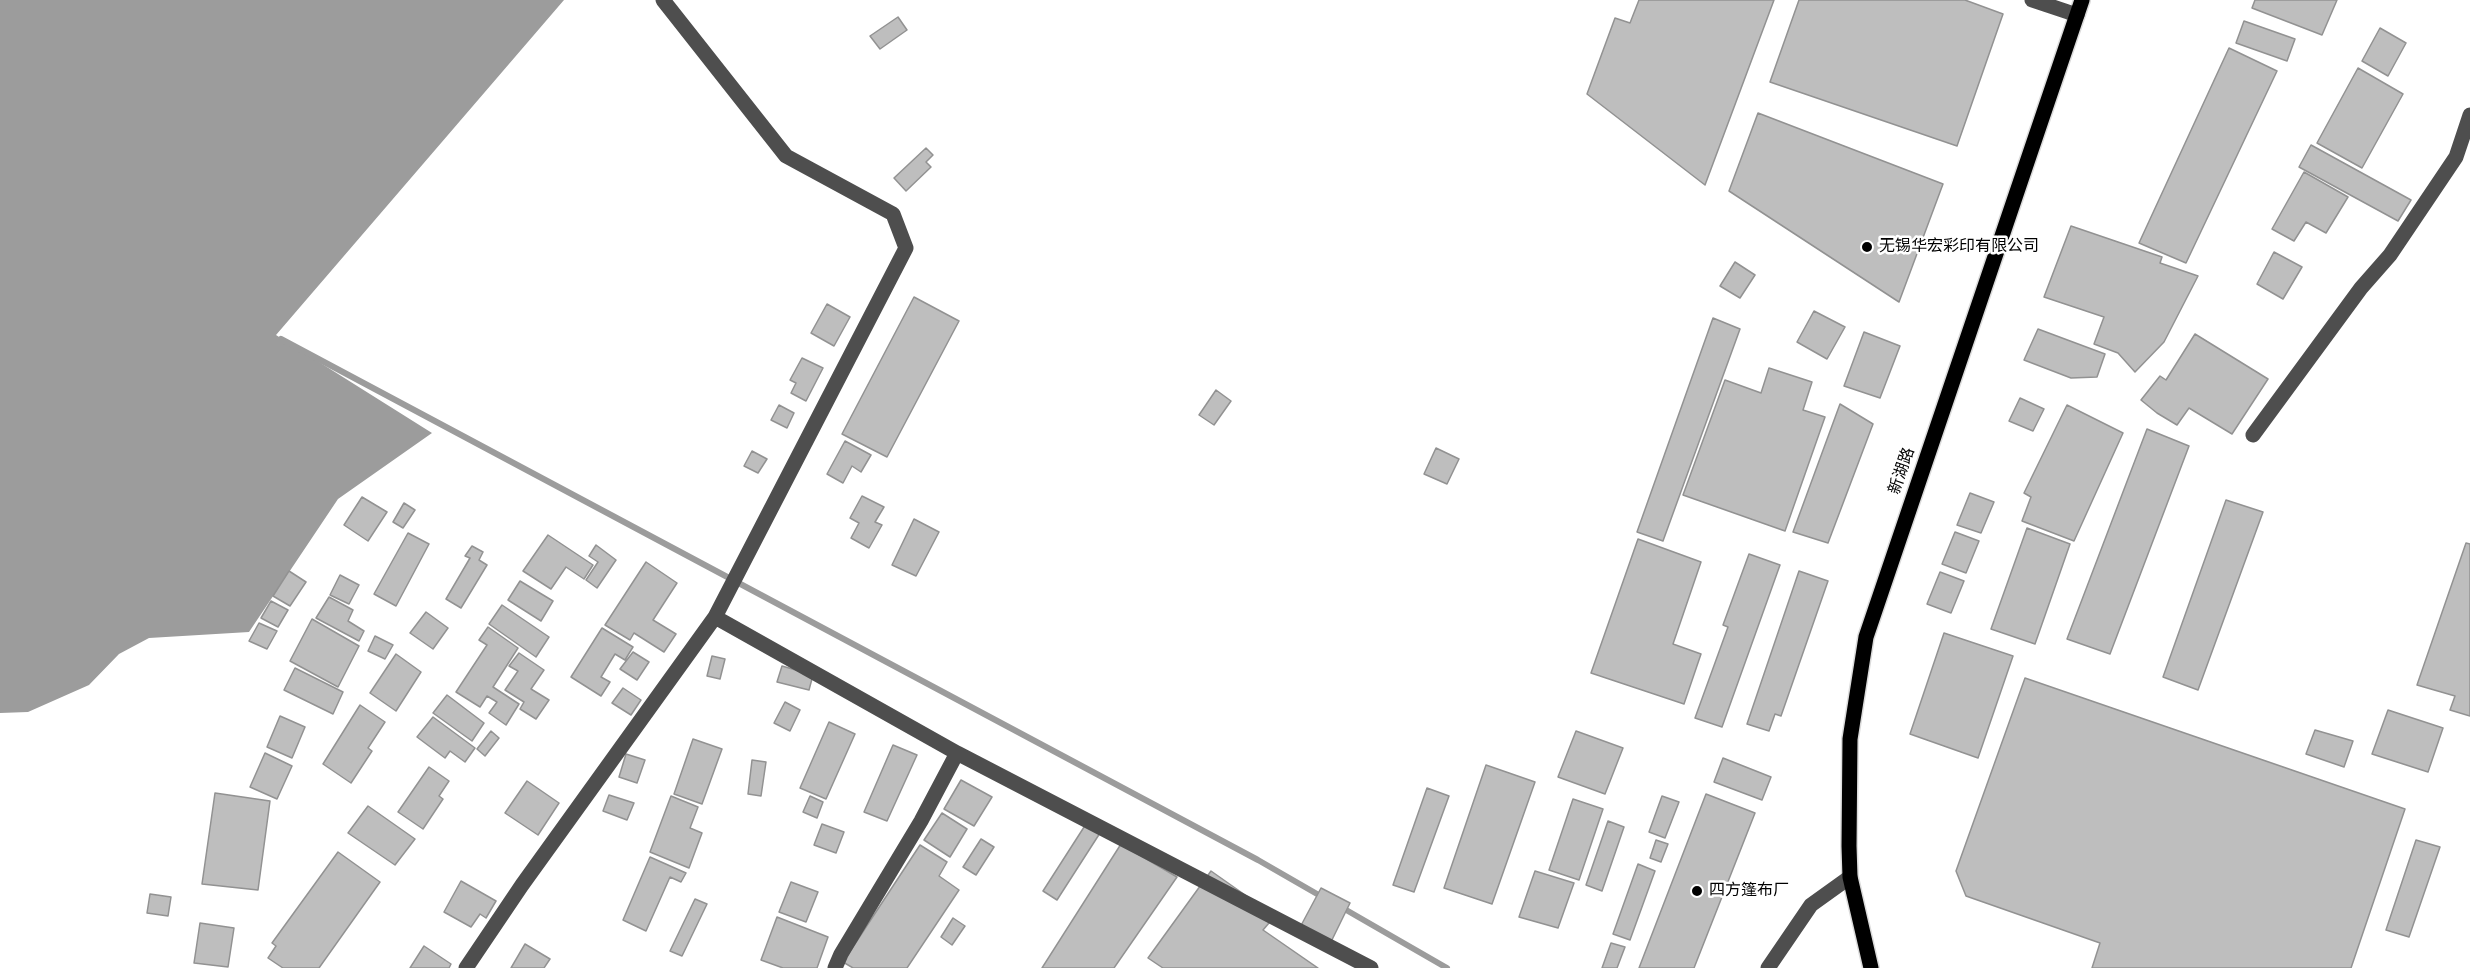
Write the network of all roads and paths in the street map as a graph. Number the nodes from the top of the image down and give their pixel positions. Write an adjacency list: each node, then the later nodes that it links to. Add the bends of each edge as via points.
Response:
1 (663, 0): 7 (street, via 786,156 893,214 906,248)
2 (2032, 0): 4 (street)
3 (2082, 0): 4 (main road, 新湖路)
4 (2077, 15): 9 (main road, 新湖路, via 1866,637 1850,739)
5 (2470, 114): 6 (street, via 2456,157 2390,255 2361,288)
6 (2253, 435)
7 (718, 612): 8 (street); 10 (street)
8 (957, 753): 11 (street); 12 (street)
9 (1851, 877): 13 (street, via 1811,905); 14 (main road, 新湖路)
10 (466, 968)
11 (835, 968)
12 (1371, 968)
13 (1768, 968)
14 (1871, 968)

